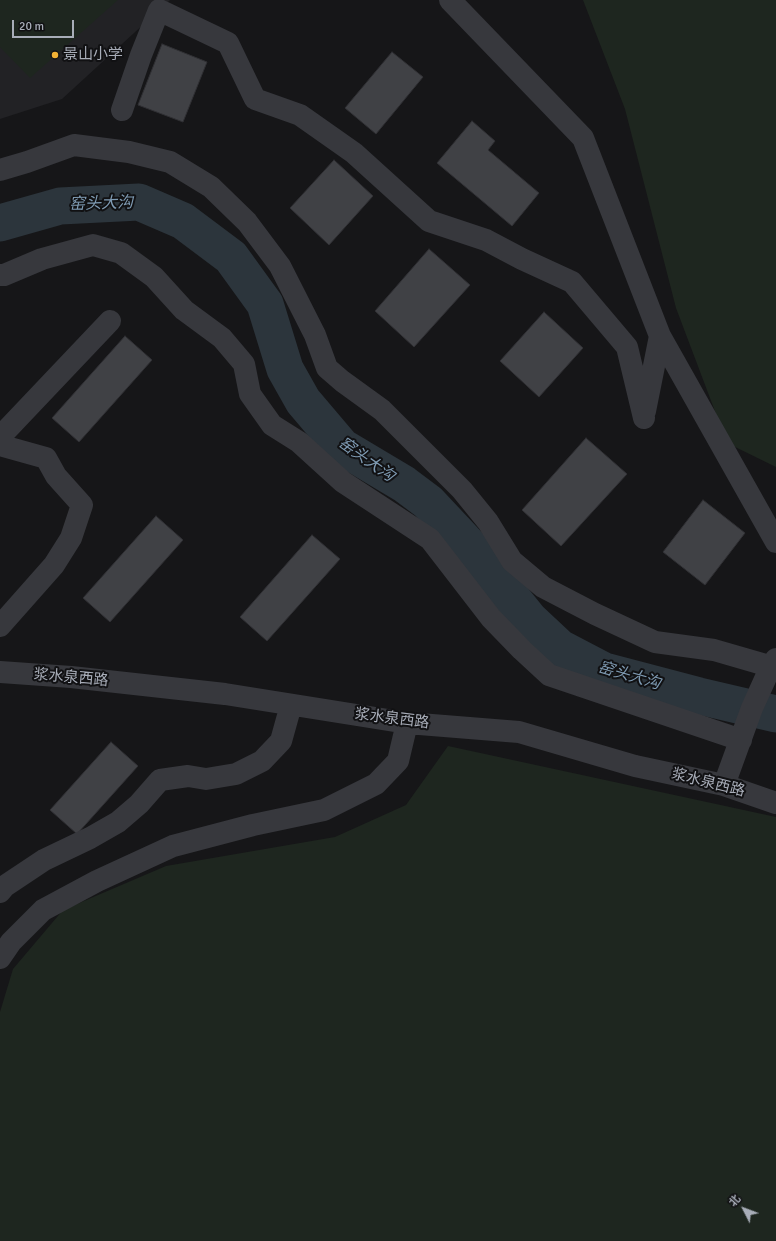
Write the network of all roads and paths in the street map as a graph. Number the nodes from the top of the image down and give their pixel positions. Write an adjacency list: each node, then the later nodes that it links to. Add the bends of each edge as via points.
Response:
1 (450, 0): 6 (street, via 583,138)
2 (122, 110): 6 (street, via 159,10 228,43 256,99 300,115 354,154 429,221 486,240 572,282 627,347 644,418)
3 (0, 170): 10 (street, via 74,145 129,152 170,162 211,187 247,222 280,266 315,335 328,368 382,410 462,490 488,522 512,561 544,587 655,642 714,650)
4 (0, 275): 14 (street, via 42,259 93,245 121,253 154,277 184,310 222,338 244,364 250,394 272,425 299,442 343,482 430,539 492,618 549,675)
5 (110, 321): 7 (street)
6 (660, 336): 8 (street)
7 (0, 439): 9 (street, via 3,446 46,458 56,476 82,505 71,538 54,565)
8 (776, 542)
9 (0, 626)
10 (774, 664): 14 (street, via 752,708)
11 (0, 672): 12 (street, 浆水泉西路, via 225,694)
12 (291, 705): 13 (street, 浆水泉西路); 17 (street, via 280,741 262,762 236,774 206,780 188,776 160,780 139,804 118,822 44,860)
13 (407, 723): 15 (street, 浆水泉西路, via 520,732 634,766); 18 (street, via 398,761 376,784 324,810 173,846 124,868 43,910 11,942)
14 (741, 740): 15 (street)
15 (724, 785): 16 (street, 浆水泉西路)
16 (776, 803)
17 (0, 892)
18 (0, 958)

